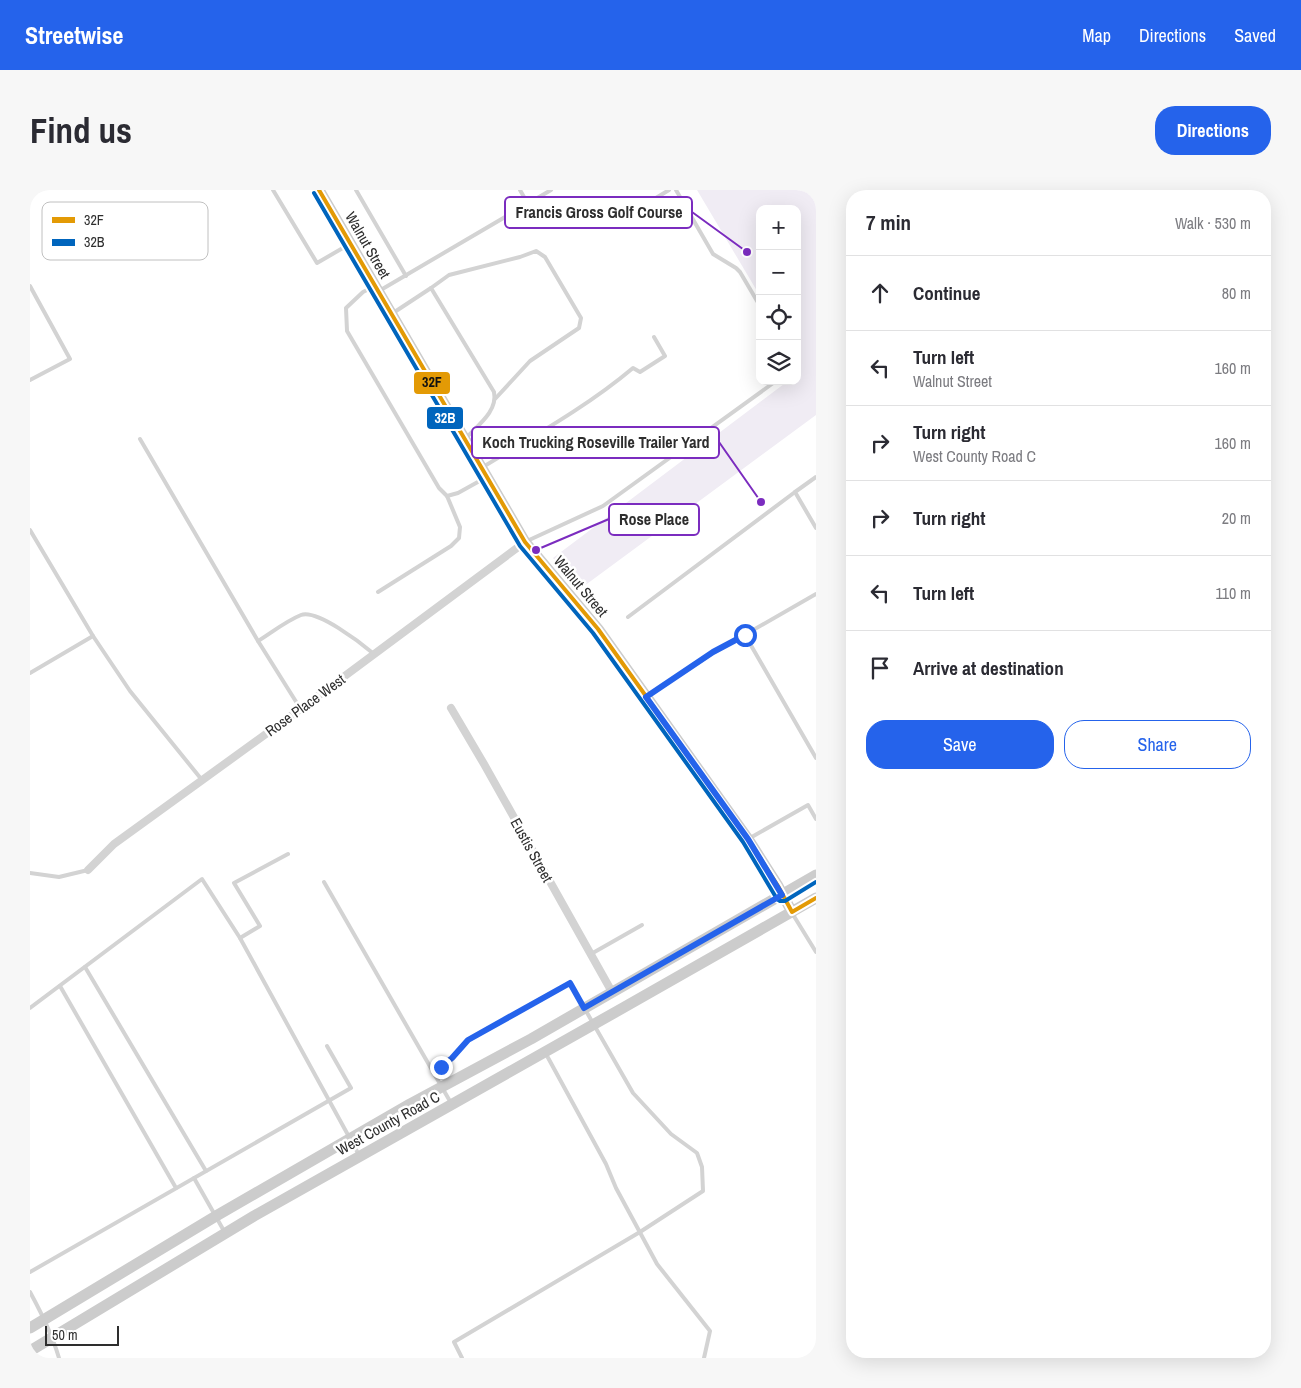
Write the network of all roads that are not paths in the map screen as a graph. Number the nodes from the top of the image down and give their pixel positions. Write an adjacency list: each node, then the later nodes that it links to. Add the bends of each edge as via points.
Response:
1 (273, 190): 10 (lane, via 317,263)
2 (319, 190): 10 (main road, Walnut Street)
3 (356, 190): 11 (lane)
4 (520, 190): 8 (lane)
5 (552, 190): 8 (lane)
6 (669, 190): 9 (lane)
7 (676, 190): 15 (lane, via 713,254 740,272)
8 (528, 204): 11 (lane)
9 (646, 204)
10 (350, 243): 14 (main road, Walnut Street)
11 (406, 276): 14 (lane)
12 (30, 286): 18 (lane, via 70,359)
13 (431, 288): 16 (lane); 20 (lane, via 494,392); 20 (lane, via 449,275 536,251 545,257 581,318 579,328 530,361)
14 (376, 289): 16 (main road, Walnut Street); 26 (lane, via 364,292 346,308 348,332)
15 (756, 299)
16 (391, 314): 22 (main road, Walnut Street)
17 (654, 337): 23 (lane, via 665,356 640,372 633,368 612,386)
18 (30, 380)
19 (770, 385): 29 (lane, via 603,506)
20 (495, 399): 22 (lane, via 494,406)
21 (140, 439): 35 (lane)
22 (465, 440): 23 (main road, Walnut Street)
23 (484, 472): 26 (lane, via 458,493); 29 (main road, Walnut Street)
24 (816, 477): 25 (lane)
25 (796, 492): 27 (lane); 32 (lane)
26 (446, 496): 30 (lane, via 460,527 459,538)
27 (816, 528)
28 (30, 530): 34 (lane)
29 (525, 542): 36 (street, Rose Place West); 38 (main road, Walnut Street, via 598,629)
30 (378, 592)
31 (816, 594): 33 (lane)
32 (628, 617)
33 (745, 635): 38 (lane, via 713,652); 41 (lane)
34 (93, 636): 37 (lane); 42 (lane, via 130,692)
35 (258, 641): 36 (lane, via 302,614 314,615); 40 (lane)
36 (374, 654): 40 (street, Rose Place West)
37 (30, 673)
38 (646, 697): 44 (main road, Walnut Street)
39 (451, 708): 56 (street, Eustis Street)
40 (300, 709): 42 (street, Rose Place West)
41 (816, 758)
42 (202, 780): 46 (street, Rose Place West, via 114,844)
43 (816, 819): 44 (lane, via 808,805)
44 (748, 839): 50 (main road, Walnut Street)
45 (288, 854): 54 (lane, via 234,883 260,926)
46 (88, 870): 47 (lane, via 60,877)
47 (30, 872)
48 (816, 875): 50 (main road, West County Road C)
49 (324, 882): 65 (lane)
50 (782, 895): 52 (main road, Walnut Street); 59 (main road, West County Road C)
51 (816, 898): 52 (main road, West County Road C)
52 (792, 912): 55 (lane); 62 (main road, West County Road C)
53 (642, 925): 56 (lane)
54 (240, 938): 57 (lane, via 202,879); 67 (lane)
55 (816, 952)
56 (591, 954): 59 (street, Eustis Street)
57 (85, 967): 58 (lane); 71 (lane)
58 (60, 986): 60 (lane); 73 (lane)
59 (612, 992): 61 (main road, West County Road C)
60 (30, 1008)
61 (584, 1008): 62 (lane); 65 (lane, via 570,983 468,1040); 66 (main road, West County Road C)
62 (594, 1024): 64 (main road, West County Road C); 76 (lane, via 633,1093 671,1134 697,1153 702,1167 703,1191)
63 (327, 1046): 67 (lane, via 351,1088)
64 (544, 1052): 68 (main road, West County Road C); 76 (lane)
65 (433, 1072): 66 (lane)
66 (442, 1087): 68 (lane); 69 (main road, West County Road C)
67 (329, 1101): 69 (lane); 71 (lane)
68 (452, 1104): 70 (main road, West County Road C)
69 (350, 1138): 70 (lane); 74 (main road, West County Road C)
70 (360, 1156): 75 (main road, West County Road C)
71 (206, 1171): 72 (lane)
72 (194, 1178): 73 (lane); 74 (lane)
73 (176, 1188): 77 (lane)
74 (216, 1216): 75 (lane); 79 (main road, West County Road C)
75 (226, 1232): 81 (main road, West County Road C)
76 (640, 1232): 84 (lane, via 454,1342); 85 (lane, via 657,1264 710,1331)
77 (30, 1272)
78 (30, 1292): 79 (lane)
79 (45, 1320): 80 (main road, West County Road C); 81 (lane)
80 (30, 1328)
81 (53, 1338): 82 (main road, West County Road C); 83 (lane)
82 (30, 1351)
83 (59, 1358)
84 (462, 1358)
85 (704, 1358)

